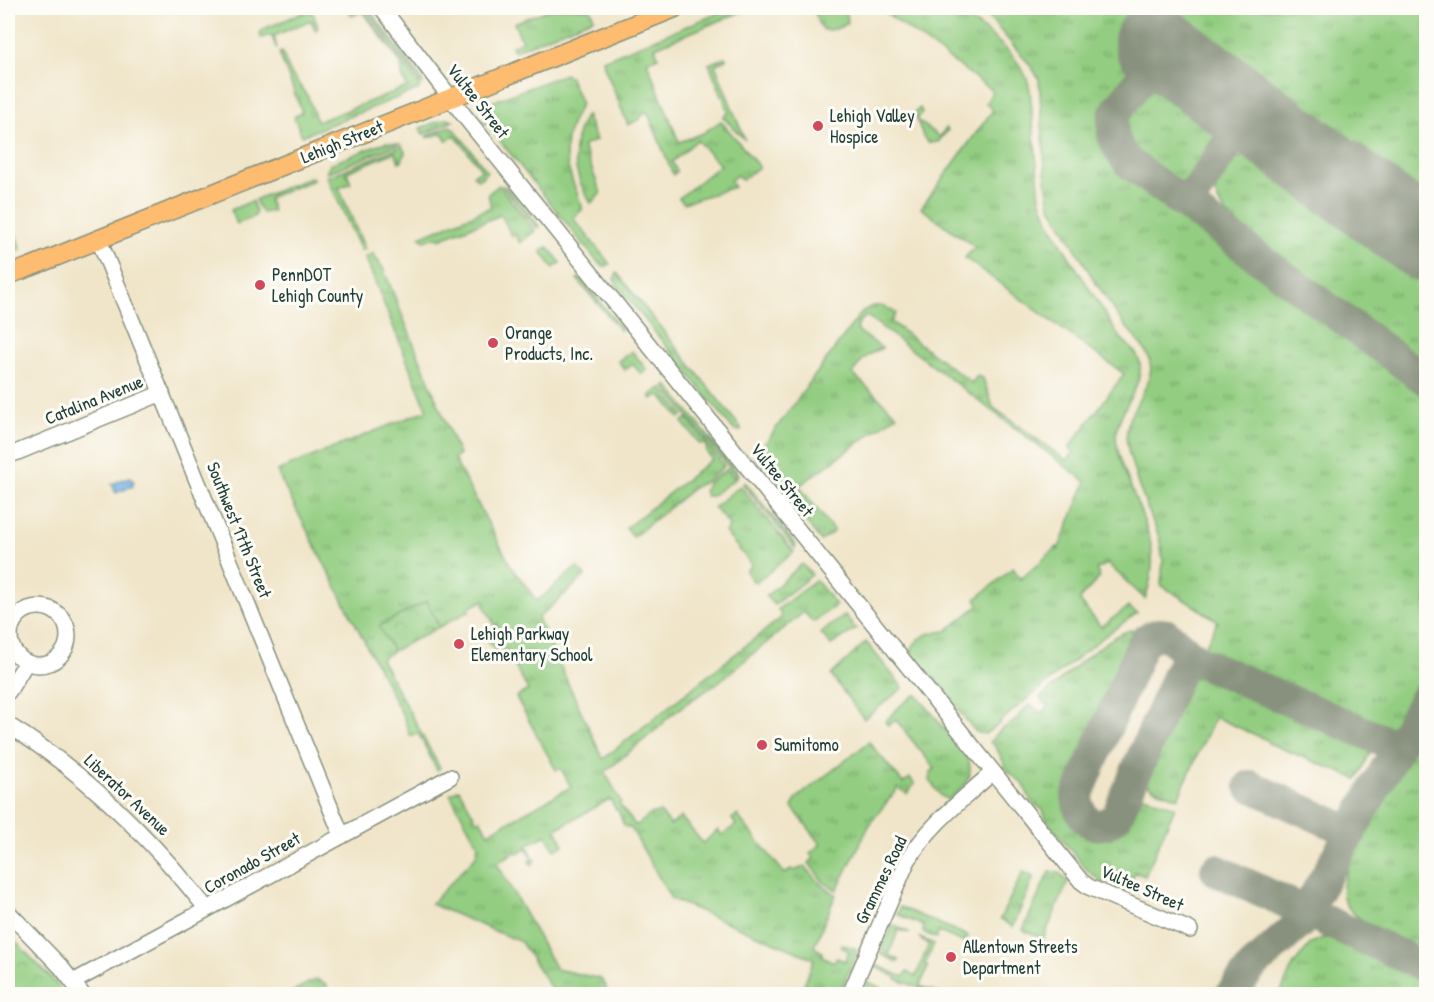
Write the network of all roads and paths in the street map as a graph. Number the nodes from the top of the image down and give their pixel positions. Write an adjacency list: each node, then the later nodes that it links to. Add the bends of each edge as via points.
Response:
1 (382, 8): 3 (street, Vultee Street)
2 (675, 8): 3 (main road, Lehigh Street)
3 (451, 99): 4 (main road, Lehigh Street); 13 (street, Vultee Street)
4 (99, 240): 5 (main road, Lehigh Street); 8 (street, Southwest 17th Street)
5 (30, 267): 6 (main road, Lehigh Street); 7 (main road)
6 (8, 274)
7 (8, 288)
8 (162, 393): 9 (street, Catalina Avenue); 15 (street, Southwest 17th Street)
9 (8, 456)
10 (26, 663): 11 (street)
11 (8, 692)
12 (8, 725): 16 (street, Liberator Avenue, via 110,802 145,835)
13 (993, 772): 18 (street, Vultee Street, via 1081,881); 20 (street, Grammes Road, via 916,848)
14 (450, 777): 15 (street, Coronado Street)
15 (342, 836): 16 (street, Coronado Street)
16 (207, 909): 19 (street, Coronado Street)
17 (8, 912): 19 (street)
18 (1190, 930)
19 (77, 988)
20 (850, 994)

